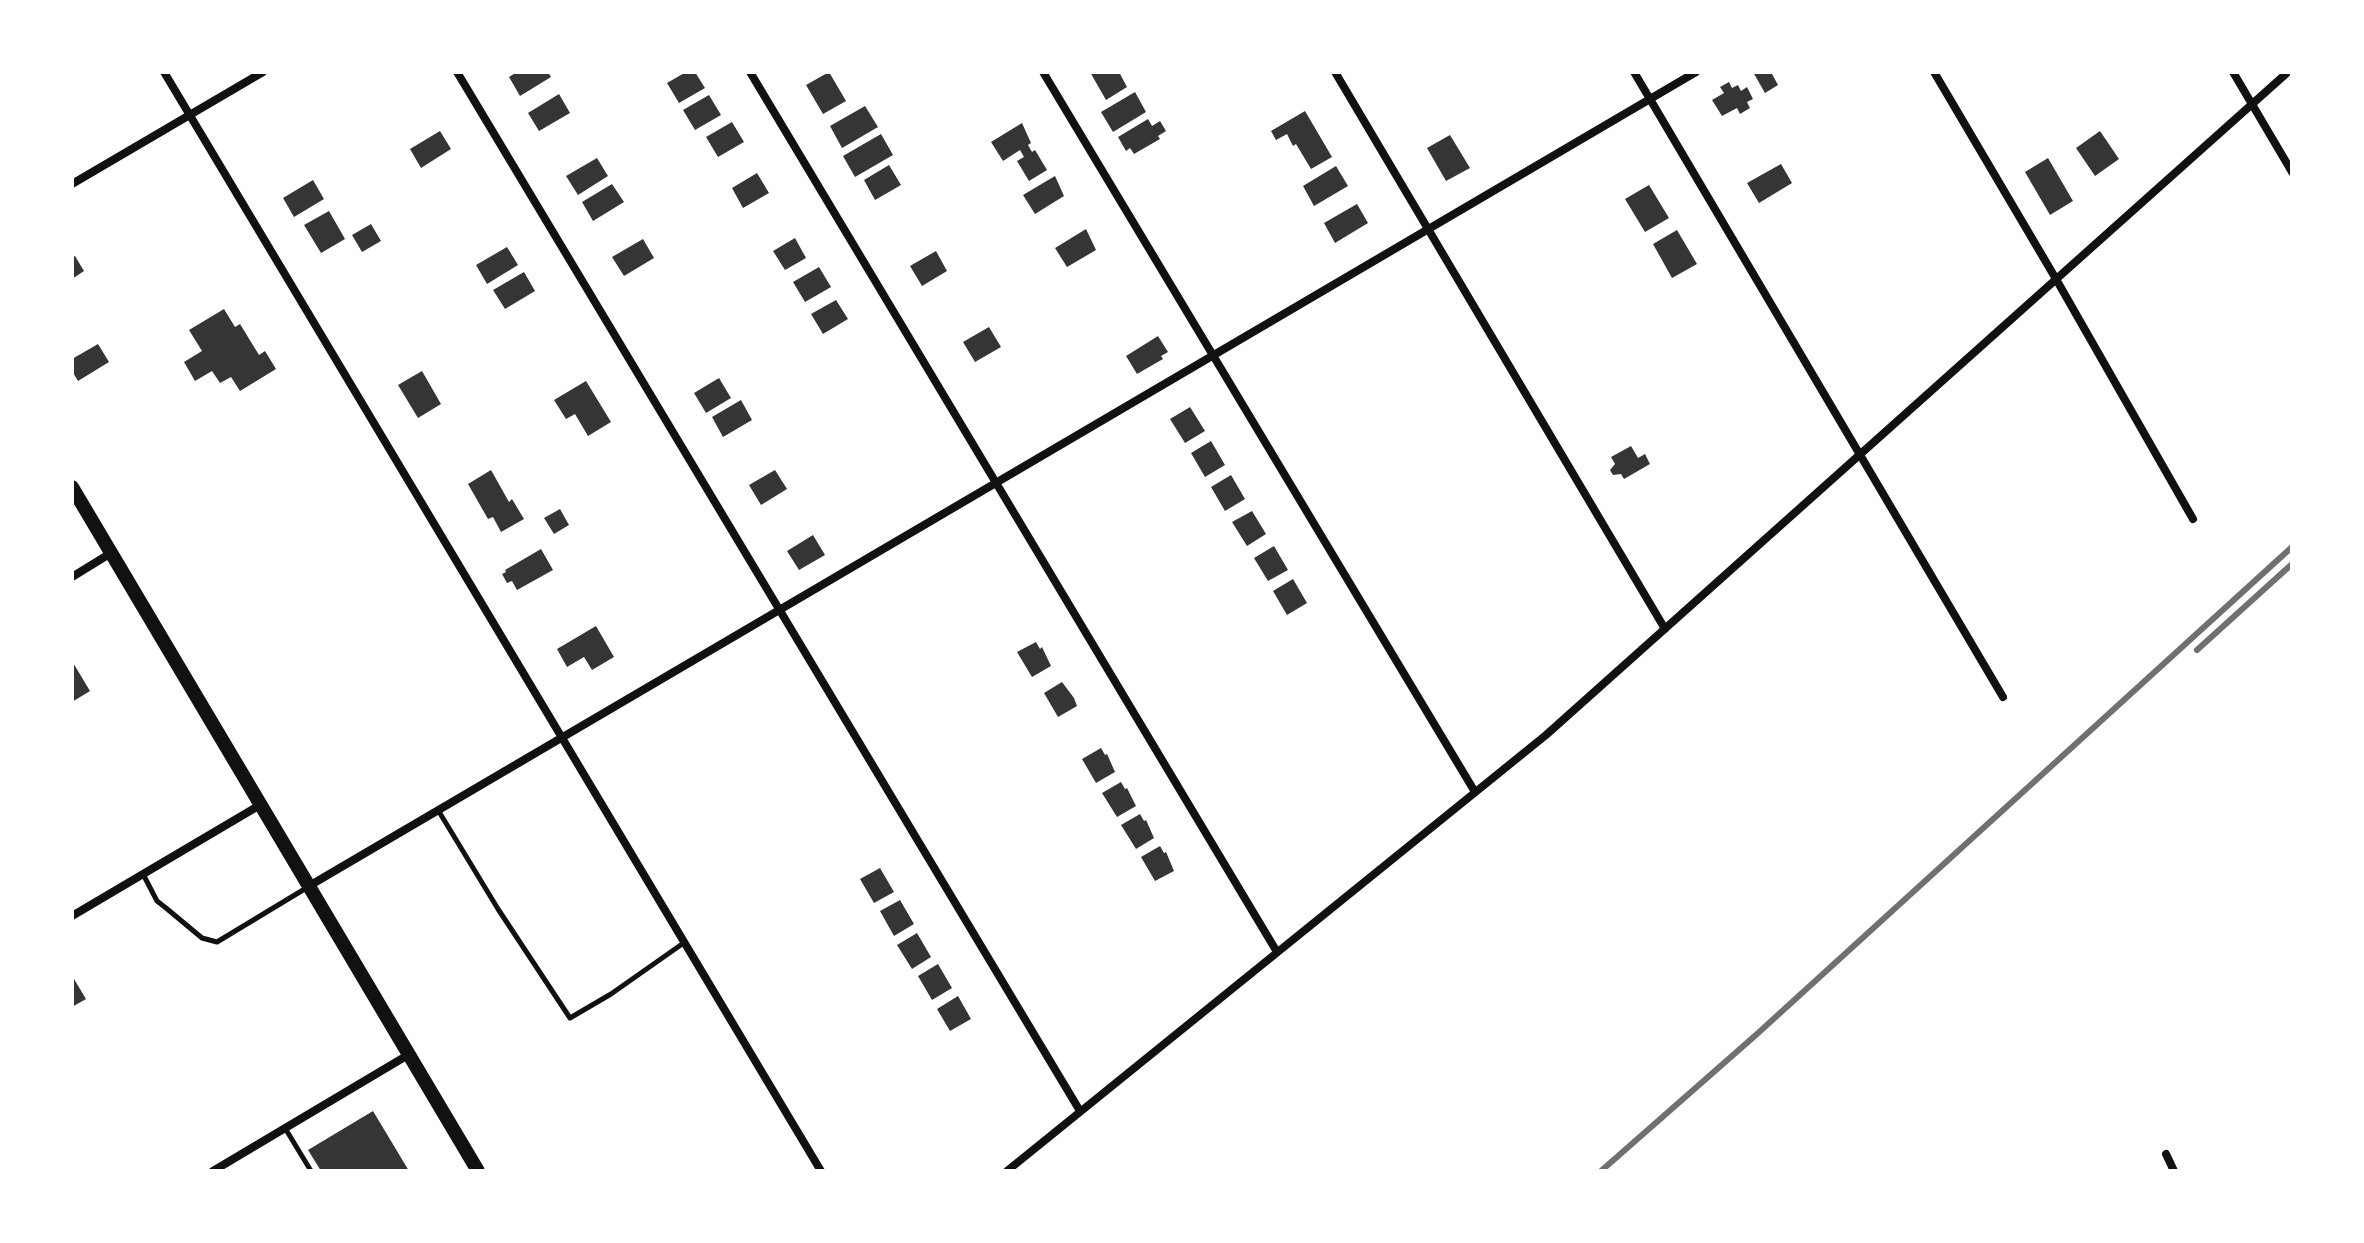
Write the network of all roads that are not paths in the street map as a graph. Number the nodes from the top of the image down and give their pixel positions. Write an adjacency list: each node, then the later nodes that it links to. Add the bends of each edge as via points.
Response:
1 (164, 72): 14 (street)
2 (263, 72): 14 (street)
3 (457, 72): 26 (street)
4 (750, 72): 21 (street)
5 (1043, 72): 19 (street)
6 (1335, 72): 17 (street)
7 (1634, 72): 12 (street)
8 (1696, 72): 12 (street)
9 (1934, 72): 18 (street)
10 (2233, 72): 13 (street)
11 (2288, 72): 13 (street)
12 (1650, 99): 17 (street); 20 (street)
13 (2252, 104): 15 (street); 18 (street)
14 (190, 115): 16 (street); 29 (street)
15 (2292, 172)
16 (72, 184)
17 (1428, 229): 19 (street); 27 (street)
18 (2056, 279): 20 (street); 23 (street)
19 (1213, 356): 21 (street); 30 (street)
20 (1861, 454): 27 (street); 28 (street)
21 (996, 483): 26 (street); 37 (street)
22 (72, 487): 24 (main road)
23 (2193, 519)
24 (111, 553): 25 (street); 31 (main road)
25 (72, 577)
26 (780, 610): 29 (street); 39 (street)
27 (1665, 629): 30 (street)
28 (2003, 697)
29 (563, 737): 32 (street); 36 (street)
30 (1475, 792): 37 (street)
31 (260, 805): 33 (street); 34 (main road)
32 (438, 810): 34 (street); 36 (lane, via 570,1018)
33 (143, 874): 34 (lane, via 157,901 202,938 217,942); 35 (street)
34 (308, 887): 38 (main road)
35 (72, 916)
36 (685, 942): 45 (street)
37 (1277, 952): 39 (street)
38 (408, 1055): 40 (street); 44 (main road)
39 (1080, 1111): 46 (street)
40 (285, 1128): 42 (street); 43 (lane)
41 (2166, 1154): 47 (street)
42 (213, 1171)
43 (311, 1171)
44 (478, 1171)
45 (821, 1171)
46 (1007, 1171)
47 (2174, 1171)

